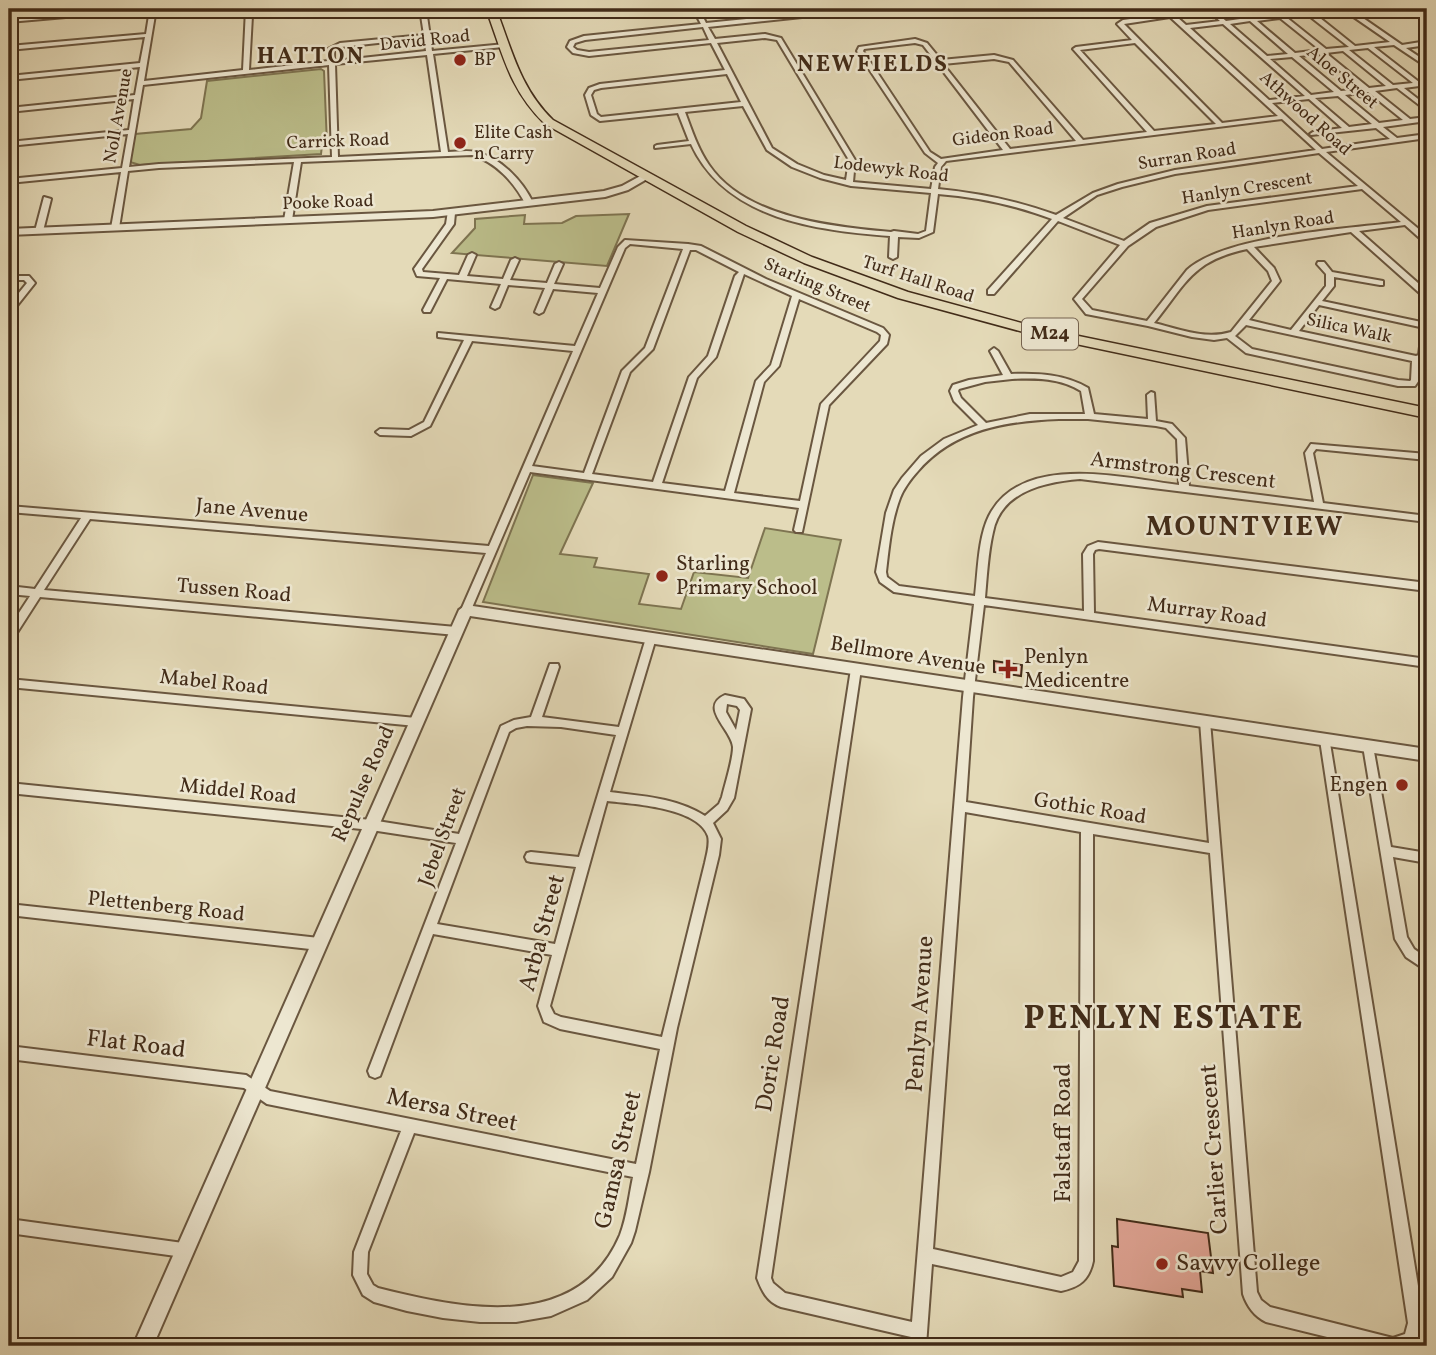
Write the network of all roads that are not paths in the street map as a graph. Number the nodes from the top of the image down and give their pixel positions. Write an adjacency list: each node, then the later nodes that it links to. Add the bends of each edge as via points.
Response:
1 (134, 9): 20 (street)
2 (153, 9): 25 (street, Noll Avenue)
3 (309, 9): 16 (street)
4 (423, 9): 26 (street)
5 (556, 9): 14 (street)
6 (696, 9): 23 (street, Lodewyk Road)
7 (762, 9): 19 (street)
8 (859, 9): 19 (street)
9 (1164, 9): 17 (street, Athwood Road)
10 (1209, 9): 22 (street)
11 (1239, 9): 21 (street, Aloe Street)
12 (1272, 9): 18 (street)
13 (1346, 9): 15 (street); 31 (street)
14 (494, 11): 30 (main road, Turf Hall Road / M24)
15 (1307, 11): 18 (street); 34 (street)
16 (249, 12): 45 (street)
17 (1172, 15): 24 (street, Athwood Road); 28 (street, via 1123,22)
18 (1281, 16): 21 (street); 36 (street)
19 (768, 18): 23 (street)
20 (9, 20)
21 (1252, 20): 22 (street); 38 (street, Aloe Street)
22 (1225, 23): 24 (street); 39 (street)
23 (704, 25): 27 (street, Lodewyk Road); 27 (street, via 584,38 570,47 589,54)
24 (1185, 27): 55 (street, Athwood Road)
25 (149, 35): 33 (street); 42 (street, Noll Avenue)
26 (427, 36): 37 (street); 41 (street, via 337,45 330,50)
27 (712, 41): 44 (street, Lodewyk Road); 84 (street, via 779,39 852,160)
28 (1136, 41): 63 (street); 67 (street, via 1076,50)
29 (1427, 43): 31 (street)
30 (503, 45): 37 (street, David Road); 82 (main road, Turf Hall Road / M24, via 520,89 539,113)
31 (1399, 45): 32 (street); 43 (street)
32 (1370, 47): 34 (street); 49 (street)
33 (9, 48)
34 (1354, 48): 35 (street)
35 (1344, 49): 36 (street); 50 (street)
36 (1323, 51): 38 (street); 51 (street)
37 (430, 54): 41 (street, David Road); 77 (street)
38 (1293, 55): 39 (street); 52 (street, Aloe Street)
39 (1266, 58): 54 (street)
40 (941, 62): 72 (street, via 991,57 1011,61); 75 (street); 80 (street, via 918,41 868,45 860,51 928,153)
41 (331, 64): 45 (street, David Road); 78 (street)
42 (144, 65): 46 (street); 47 (street, Noll Avenue)
43 (1427, 65)
44 (727, 72): 56 (street, Lodewyk Road); 59 (street, via 600,86 587,95 600,119)
45 (246, 73): 47 (street, David Road)
46 (9, 78)
47 (140, 83): 53 (street, Noll Avenue)
48 (1427, 83): 49 (street)
49 (1418, 84): 50 (street)
50 (1395, 87): 51 (street); 57 (street)
51 (1369, 90): 52 (street); 62 (street)
52 (1339, 93): 54 (street); 64 (street, Aloe Street)
53 (138, 97): 58 (street); 66 (street, Noll Avenue)
54 (1310, 97): 55 (street); 65 (street)
55 (1268, 102): 60 (street, Athwood Road)
56 (744, 104): 59 (street); 84 (street, Lodewyk Road, via 769,149 787,163 830,180)
57 (1427, 109)
58 (9, 110)
59 (681, 111): 71 (street, Gideon Road)
60 (1284, 117): 63 (street, Gideon Road); 76 (street, Athwood Road)
61 (1427, 119): 62 (street)
62 (1408, 121): 64 (street)
63 (1220, 124): 67 (street, Gideon Road)
64 (1377, 125): 65 (street); 70 (street, Aloe Street)
65 (1348, 130): 68 (street)
66 (132, 132): 73 (street); 81 (street, Noll Avenue)
67 (1152, 133): 72 (street, Gideon Road)
68 (1313, 134)
69 (1427, 136): 70 (street, Surran Road)
70 (1396, 141): 76 (street, Surran Road)
71 (694, 142): 74 (street); 97 (street, Gideon Road, via 710,172 754,204 811,223)
72 (1081, 142): 75 (street, Gideon Road)
73 (9, 144)
74 (657, 147)
75 (1008, 151): 80 (street, Gideon Road)
76 (1323, 153): 85 (street, Athwood Road); 90 (street, Surran Road, via 1148,177 1095,194)
77 (445, 154): 78 (street, Carrick Road); 88 (street, Carrick Road, via 483,155 524,189)
78 (335, 158): 79 (street, Carrick Road)
79 (298, 160): 81 (street, Carrick Road); 91 (street)
80 (940, 161): 86 (street, Gideon Road)
81 (125, 169): 83 (street, Carrick Road); 93 (street, Noll Avenue)
82 (644, 177): 88 (street, Pooke Road, via 612,192); 136 (main road, Turf Hall Road / M24, via 808,260 935,305 1038,332)
83 (9, 181)
84 (849, 182): 86 (street, Lodewyk Road)
85 (1364, 187): 92 (street, Athwood Road); 100 (street, Hanlyn Crescent, via 1182,214 1153,225)
86 (936, 192): 90 (street, Lodewyk Road, via 1001,200); 97 (street, Gideon Road, via 929,232 919,236)
87 (47, 199): 94 (street)
88 (529, 203): 89 (street, Pooke Road)
89 (451, 212): 91 (street, Pooke Road); 110 (street, via 447,229 417,271)
90 (1057, 218): 100 (street, Lodewyk Road); 117 (street, Surran Road)
91 (288, 220): 93 (street, Pooke Road)
92 (1407, 223): 95 (street, Hanlyn Road); 98 (street, Athwood Road)
93 (115, 228): 94 (street, Pooke Road)
94 (39, 231): 96 (street, Pooke Road)
95 (1354, 231): 102 (street, Hanlyn Road); 119 (street)
96 (9, 232)
97 (894, 233): 104 (street)
98 (1427, 240)
99 (628, 242): 101 (street, Starling Street); 116 (street, Repulse Road)
100 (1125, 244): 126 (street, Hanlyn Crescent, via 1079,299 1089,312)
101 (688, 246): 108 (street, Starling Street); 143 (street, via 649,348 626,371)
102 (1249, 246): 125 (street, via 1276,281); 126 (street, Hanlyn Road, via 1219,253 1196,266)
103 (472, 255): 112 (street)
104 (893, 257)
105 (515, 260): 113 (street)
106 (559, 264): 115 (street)
107 (1321, 264): 109 (street)
108 (743, 271): 118 (street, Starling Street); 144 (street, via 712,357 693,377)
109 (1330, 274): 114 (street); 120 (street, Silica Walk, via 1330,286)
110 (444, 277): 112 (street); 123 (street)
111 (9, 278): 122 (street, via 30,279 29,287)
112 (462, 278): 113 (street)
113 (505, 282): 115 (street); 121 (street)
114 (1380, 283)
115 (550, 286): 116 (street); 124 (street)
116 (603, 291): 131 (street, Repulse Road)
117 (991, 292)
118 (796, 295): 146 (street, via 775,366 760,381); 147 (street, Starling Street, via 880,330 886,338 825,404)
119 (1427, 295)
120 (1316, 302): 127 (street, Silica Walk); 133 (street, Silica Walk, via 1423,326 1423,357)
121 (495, 307)
122 (9, 310)
123 (427, 310)
124 (539, 312)
125 (1245, 323): 127 (street, Silica Walk); 129 (street)
126 (1149, 324): 129 (street, via 1208,337)
127 (1293, 333): 133 (street, Silica Walk)
128 (441, 335): 130 (street)
129 (1228, 336): 133 (street, via 1249,351 1398,383 1415,380)
130 (469, 338): 131 (street); 140 (street, via 427,424 411,433)
131 (578, 349): 142 (street, Repulse Road)
132 (994, 351): 134 (street)
133 (1416, 359)
134 (1009, 377): 137 (street, via 1079,385 1086,391); 139 (street, via 954,389 957,399)
135 (1151, 395): 138 (street)
136 (1427, 413)
137 (1090, 416): 138 (street); 139 (street, via 1041,416)
138 (1152, 423): 145 (street, via 1178,433)
139 (983, 425): 157 (street, Murray Road, via 934,451 905,479 892,506 881,572 886,584 897,589)
140 (380, 432)
141 (1427, 457): 148 (street, via 1314,446 1309,453)
142 (526, 468): 143 (street); 153 (street, Repulse Road)
143 (587, 476): 144 (street)
144 (657, 485): 146 (street)
145 (1184, 487): 148 (street, Armstrong Crescent); 157 (street, Armstrong Crescent, via 1080,476 1021,489 1001,505 990,522)
146 (729, 495): 147 (street)
147 (803, 505): 152 (street, Starling Street)
148 (1319, 505): 151 (street, Armstrong Crescent)
149 (9, 509): 150 (street, Jane Avenue)
150 (87, 516): 153 (street, Jane Avenue); 156 (street)
151 (1427, 519)
152 (799, 530)
153 (492, 550): 158 (street, Repulse Road)
154 (1427, 587): 159 (street, via 1098,545 1088,554)
155 (9, 590): 156 (street, Tussen Road)
156 (38, 593): 160 (street, Tussen Road); 161 (street)
157 (981, 601): 159 (street, Murray Road); 167 (street, Armstrong Crescent)
158 (466, 610): 160 (street, Repulse Road); 162 (street, Bellmore Avenue)
159 (1088, 616): 163 (street, Murray Road)
160 (456, 631): 168 (street, Repulse Road)
161 (9, 636)
162 (652, 638): 165 (street, Bellmore Avenue); 171 (street, Arba Street)
163 (1427, 663)
164 (554, 667): 169 (street)
165 (856, 669): 167 (street, Bellmore Avenue); 202 (street, Doric Road, via 764,1278 782,1300)
166 (9, 683): 168 (street, Mabel Road)
167 (969, 686): 170 (street, Bellmore Avenue); 178 (street, Penlyn Avenue)
168 (416, 722): 180 (street, Repulse Road)
169 (535, 722): 171 (street, Jebel Street); 182 (street, Jebel Street, via 514,723 505,729)
170 (1205, 722): 172 (street, Bellmore Avenue); 183 (street, Carlier Crescent)
171 (623, 732): 177 (street, Arba Street)
172 (1325, 740): 174 (street, Bellmore Avenue); 183 (street, Carlier Crescent, via 1416,1323 1411,1340 1404,1344 1393,1346 1266,1314 1250,1294)
173 (738, 744): 179 (street, via 726,803)
174 (1368, 747): 175 (street, Bellmore Avenue); 184 (street)
175 (1427, 755)
176 (9, 788): 180 (street, Middel Road)
177 (606, 796): 179 (street, via 686,811); 187 (street, Arba Street)
178 (959, 806): 181 (street, Gothic Road); 201 (street, Penlyn Avenue)
179 (707, 821): 193 (street, Gamsa Street, via 715,844)
180 (371, 825): 182 (street, Middel Road); 190 (street, Repulse Road)
181 (1087, 829): 183 (street, Gothic Road); 201 (street, Falstaff Road, via 1084,1272 1074,1282 1061,1284)
182 (462, 839): 189 (street, Jebel Street)
183 (1214, 849)
184 (1387, 851): 186 (street); 192 (street, via 1401,939 1415,959)
185 (531, 857): 187 (street, Arba Street)
186 (1427, 858)
187 (583, 863): 191 (street, Arba Street)
188 (9, 909): 190 (street, Plettenberg Road)
189 (430, 929): 191 (street); 195 (street, Jebel Street)
190 (319, 944): 196 (street, Repulse Road)
191 (559, 951): 193 (street, Arba Street, via 545,1001 550,1017 560,1023)
192 (1427, 965)
193 (667, 1044): 198 (street, Gamsa Street)
194 (9, 1053): 196 (street, Flat Road, via 233,1080)
195 (375, 1071)
196 (256, 1089): 197 (street, Mersa Street, via 267,1097); 200 (street, Repulse Road)
197 (410, 1126): 198 (street, Mersa Street); 198 (street, Gamsa Street, via 361,1252 360,1275 374,1295 435,1308 521,1315 548,1311 575,1299 618,1254)
198 (642, 1172)
199 (9, 1226): 200 (street)
200 (183, 1250): 203 (street, Repulse Road)
201 (926, 1255): 202 (street, Penlyn Avenue)
202 (919, 1331): 204 (street, Penlyn Avenue)
203 (143, 1346)
204 (918, 1346)

